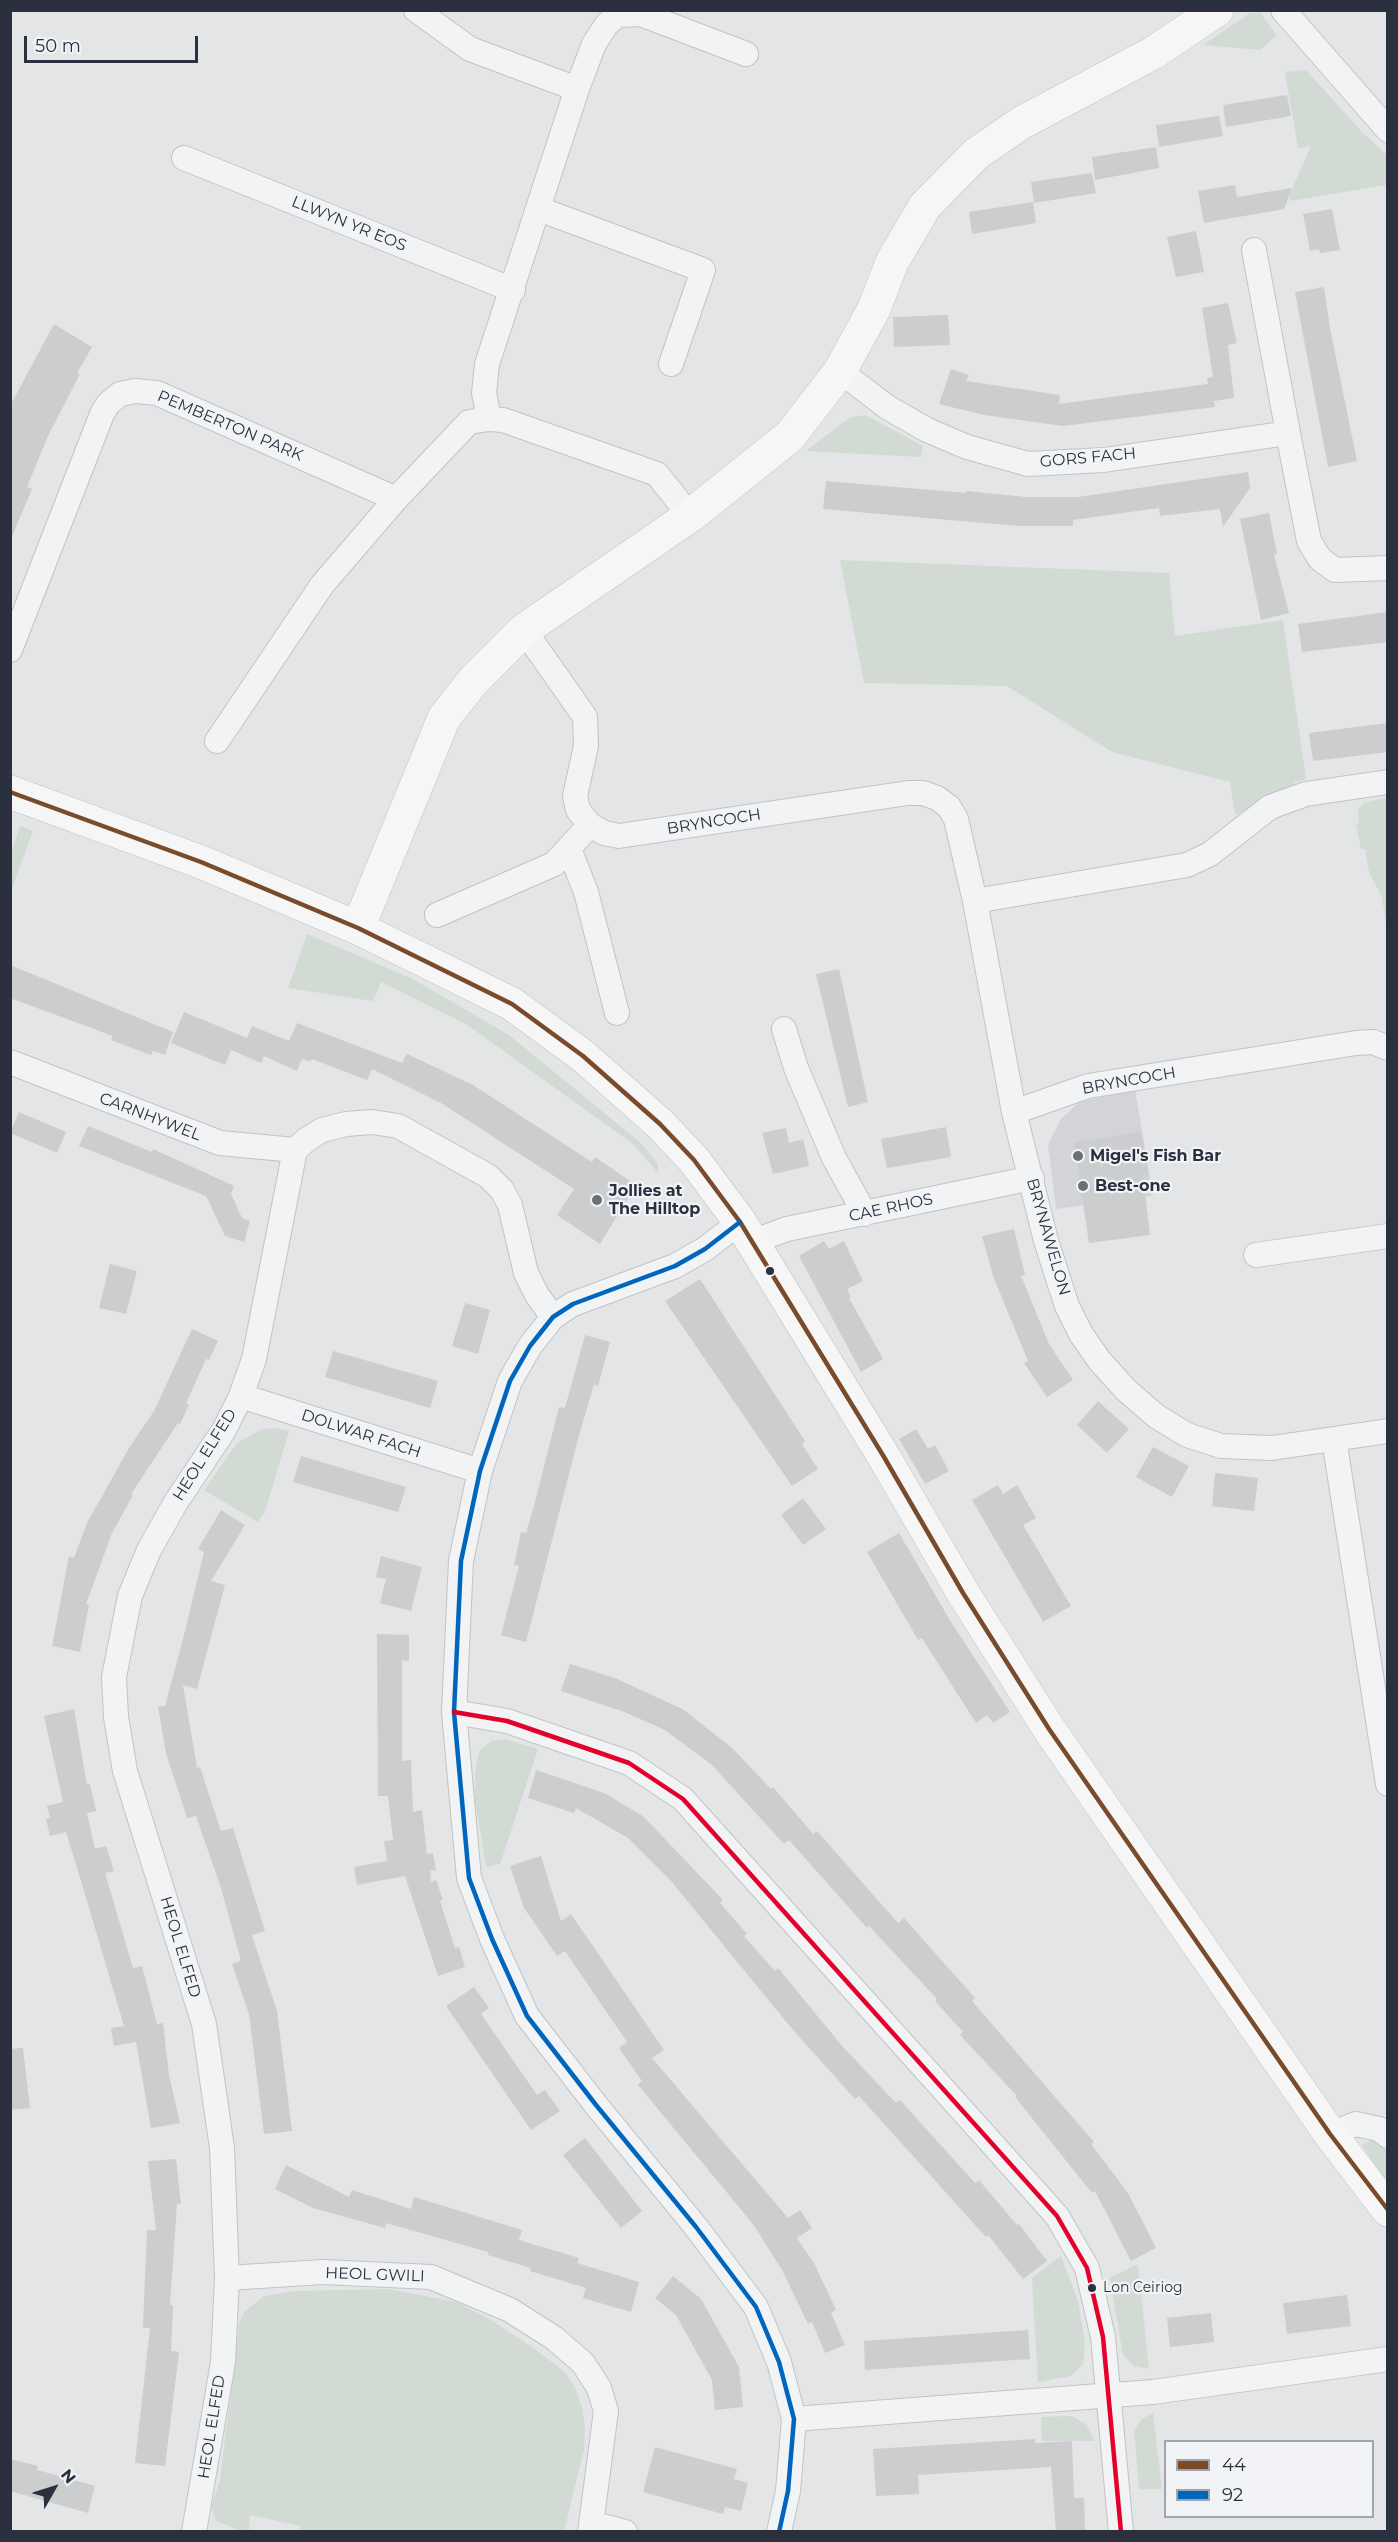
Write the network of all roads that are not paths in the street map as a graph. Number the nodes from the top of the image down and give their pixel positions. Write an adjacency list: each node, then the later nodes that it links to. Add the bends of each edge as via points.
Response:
1 (416, 10): 6 (street, via 470,49)
2 (1216, 10): 13 (main road, via 1153,53 1021,123 976,154 925,206 892,262 874,309)
3 (1283, 10): 7 (street)
4 (617, 13): 5 (street, via 641,14); 6 (street, via 594,44)
5 (746, 54)
6 (577, 89): 9 (street)
7 (1388, 130)
8 (184, 158): 11 (street, LLWYN YR EOS)
9 (539, 209): 11 (street); 12 (street, via 703,270)
10 (1254, 250): 15 (street)
11 (513, 290): 14 (street, via 487,364 484,393)
12 (671, 364)
13 (840, 371): 15 (street, GORS FACH, via 887,407 927,430 967,447 1028,464 1104,460); 17 (main road, via 790,436)
14 (489, 419): 16 (street, via 469,422); 17 (street, via 503,420 657,474)
15 (1288, 433): 18 (street, via 1309,541 1320,559 1335,570)
16 (396, 499): 20 (street, PEMBERTON PARK, via 157,393 120,394 102,414); 21 (street, via 322,585)
17 (690, 516): 19 (main road)
18 (1388, 568)
19 (524, 630): 24 (street, via 585,717 586,746 575,796 578,810); 28 (main road, via 474,680 444,718)
20 (10, 650)
21 (217, 741)
22 (1388, 783): 26 (street, via 1306,794 1270,807 1210,854 1187,865)
23 (10, 792): 28 (main road, via 201,862)
24 (590, 825): 25 (street); 26 (street, BRYNCOCH, via 619,836 923,793 949,807 956,819)
25 (569, 849): 27 (street, via 554,864); 29 (street, via 586,892)
26 (975, 901): 33 (street, BRYNCOCH)
27 (437, 915)
28 (358, 928): 37 (main road, via 512,1004 582,1056 688,1153)
29 (617, 1013)
30 (784, 1029): 36 (street, via 834,1158)
31 (1388, 1047): 33 (street, BRYNCOCH, via 1373,1042 1356,1043 1088,1086)
32 (10, 1062): 34 (street, CARNHYWEL, via 219,1143)
33 (1014, 1112): 35 (street, BRYNAWELON)
34 (295, 1150): 40 (street, via 322,1130 372,1122 398,1126 488,1176 510,1205 526,1273); 41 (street, via 254,1359)
35 (1032, 1178): 36 (street, CAE RHOS); 43 (street, BRYNAWELON, via 1046,1241 1076,1325 1099,1360 1141,1403 1187,1435 1221,1446 1272,1448)
36 (865, 1214): 37 (street, CAE RHOS, via 786,1229)
37 (746, 1232): 40 (street, CAE RHOS, via 675,1266 573,1304); 47 (main road, via 1049,1729)
38 (1388, 1236): 39 (street)
39 (1256, 1255)
40 (553, 1317): 44 (street, via 530,1346 510,1382)
41 (241, 1396): 44 (street, DOLWAR FACH); 50 (street, HEOL ELFED, via 149,1550 130,1596 114,1677 125,1771 204,2024 222,2148)
42 (1388, 1431): 43 (street, BRYNAWELON)
43 (1334, 1439): 46 (street)
44 (480, 1471): 45 (street, via 461,1561)
45 (454, 1712): 52 (street, via 507,1721 629,1763 683,1799 1057,2216 1088,2268 1102,2337); 53 (street, via 469,1878 527,2016 756,2307 779,2362)
46 (1388, 1784)
47 (1330, 2134): 48 (street, via 1356,2124 1379,2129); 49 (main road)
48 (1388, 2136)
49 (1388, 2210)
50 (227, 2278): 54 (street, HEOL GWILI, via 323,2272 431,2277 510,2310 554,2338 584,2363 599,2388 606,2411); 55 (street, HEOL ELFED, via 223,2362)
51 (1388, 2359): 52 (street, via 1153,2392)
52 (1107, 2394): 53 (street); 58 (street)
53 (794, 2420): 57 (street, via 788,2491)
54 (591, 2528): 56 (street, HEOL GWILI)
55 (194, 2532)
56 (625, 2532)
57 (779, 2532)
58 (1121, 2532)

